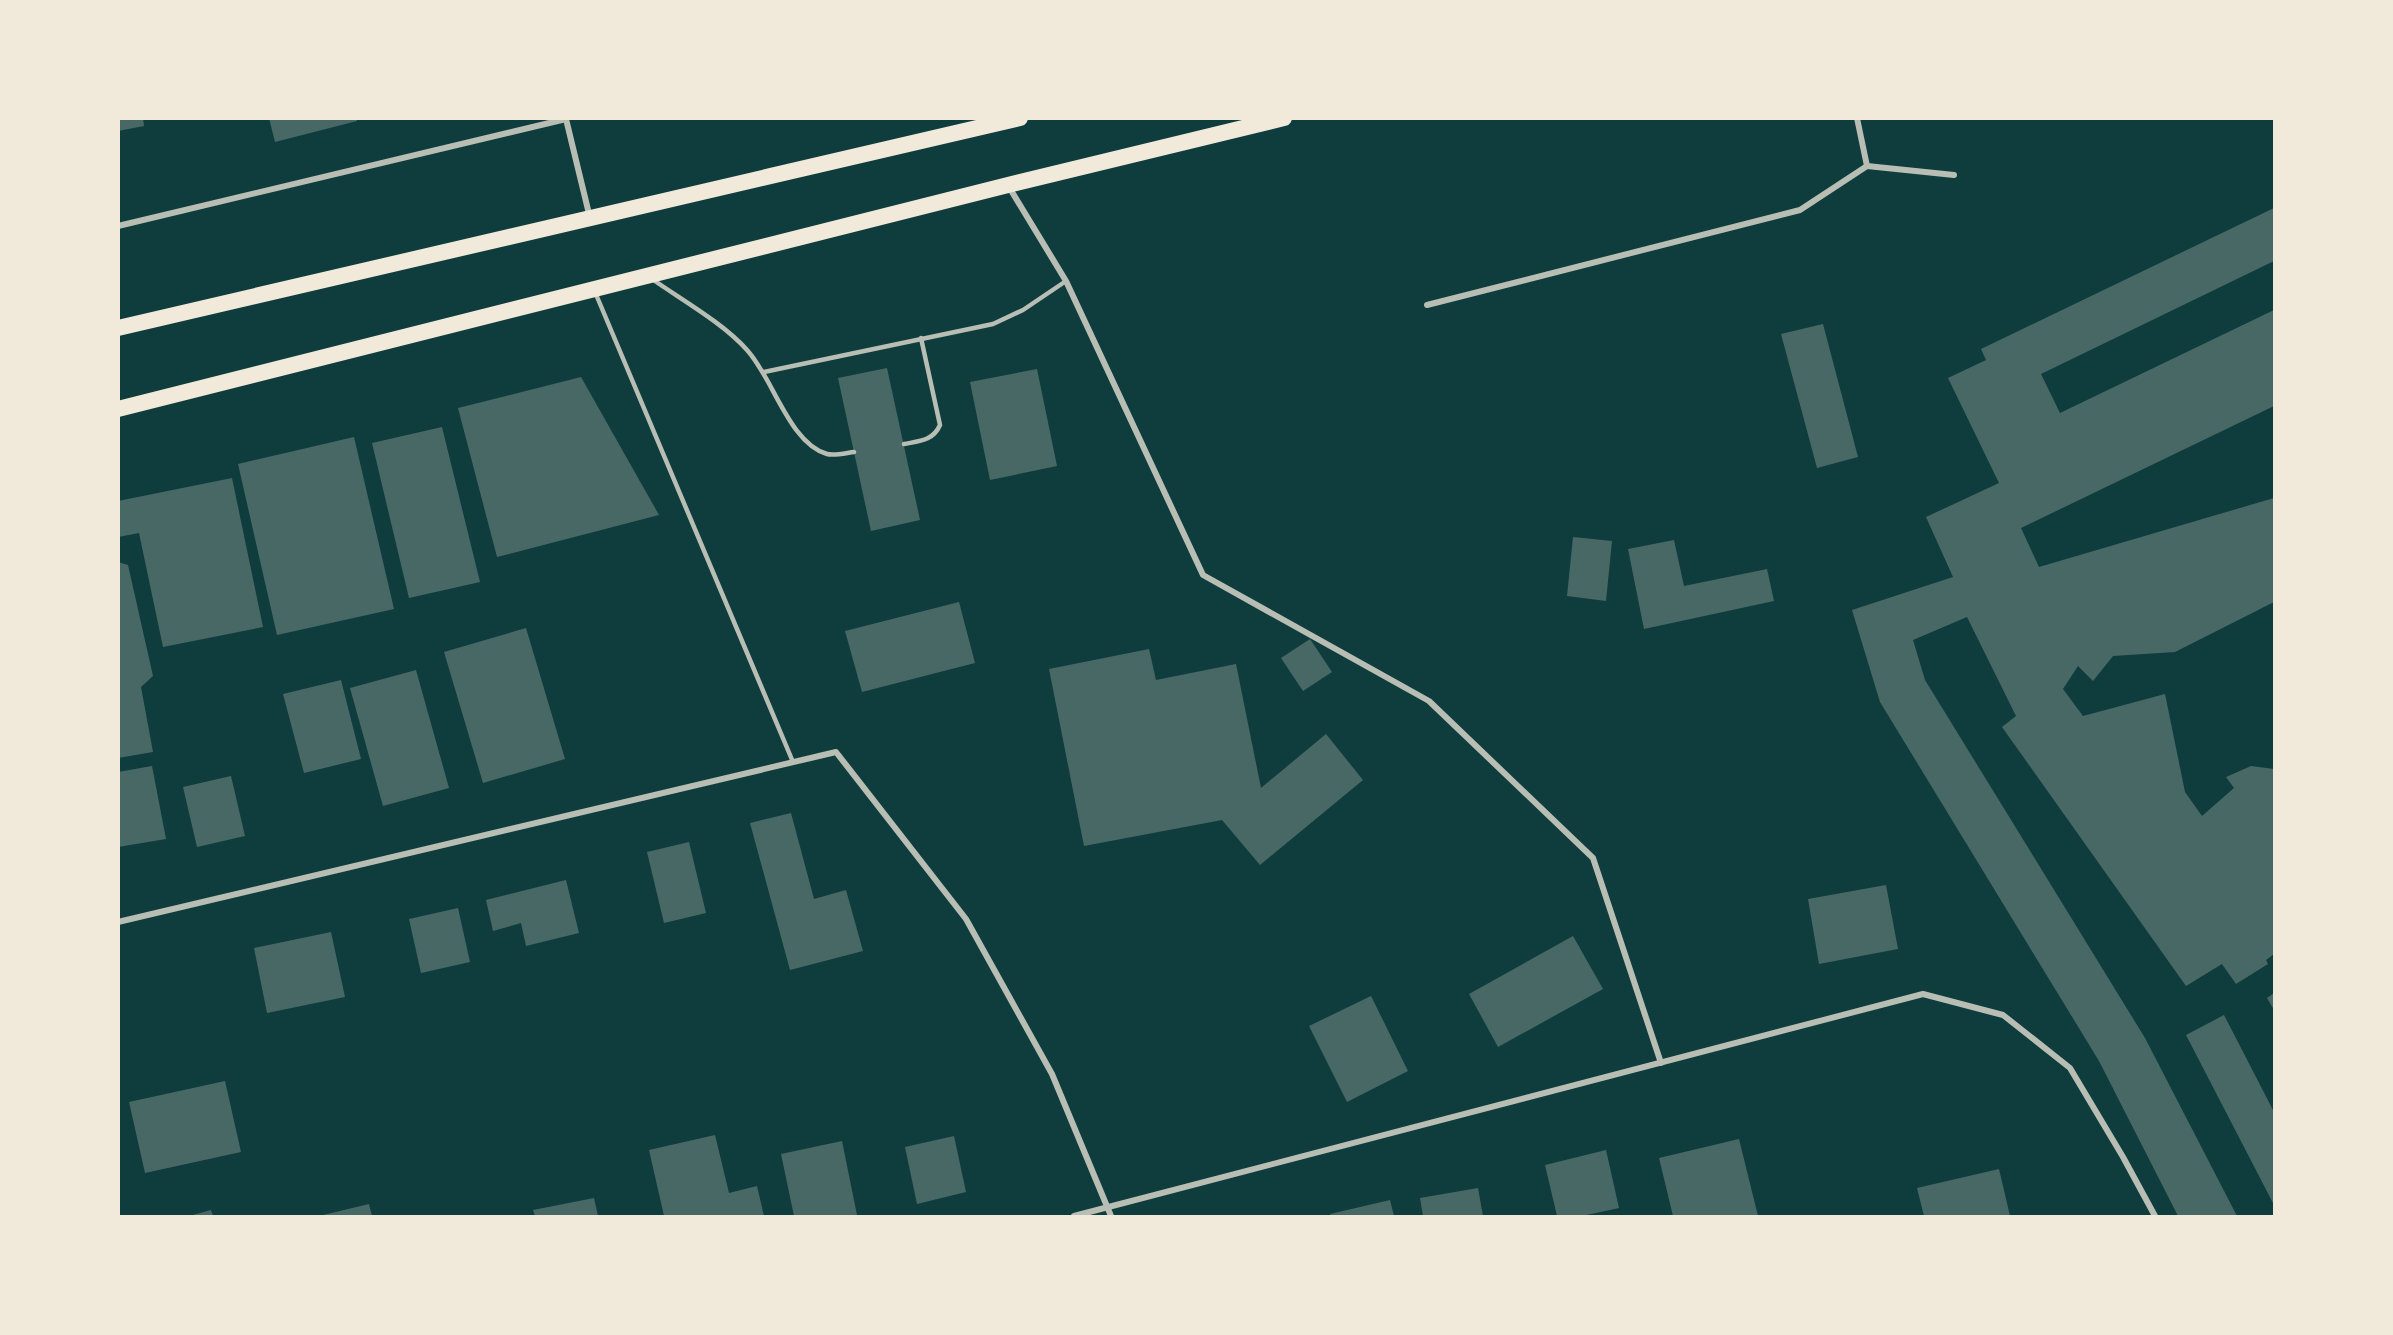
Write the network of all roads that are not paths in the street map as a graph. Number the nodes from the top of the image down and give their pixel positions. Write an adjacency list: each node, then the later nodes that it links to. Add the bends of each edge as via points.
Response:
1 (1020, 118): 8 (highway)
2 (1284, 118): 7 (highway)
3 (1857, 118): 5 (street)
4 (566, 119): 8 (street); 9 (street)
5 (1867, 166): 6 (street); 13 (street, via 1800,210)
6 (1954, 175)
7 (1008, 185): 10 (highway); 11 (street)
8 (590, 219): 14 (highway)
9 (118, 226)
10 (647, 276): 12 (highway); 16 (lane, via 723,329)
11 (1066, 281): 15 (lane, via 1002,321); 22 (street, via 1203,576 1429,701 1593,858)
12 (594, 289): 17 (highway); 20 (lane)
13 (1426, 304)
14 (118, 328)
15 (921, 338): 16 (lane); 18 (lane, via 940,425 928,440)
16 (764, 372): 19 (lane, via 799,434 828,454)
17 (118, 409)
18 (904, 444)
19 (854, 452)
20 (793, 762): 21 (street); 23 (street, via 836,752 966,919 1052,1074)
21 (118, 922)
22 (1660, 1063): 23 (street); 26 (street, via 1923,994 2003,1015 2070,1068)
23 (1108, 1208): 24 (street); 25 (street)
24 (1074, 1216)
25 (1111, 1216)
26 (2155, 1216)

